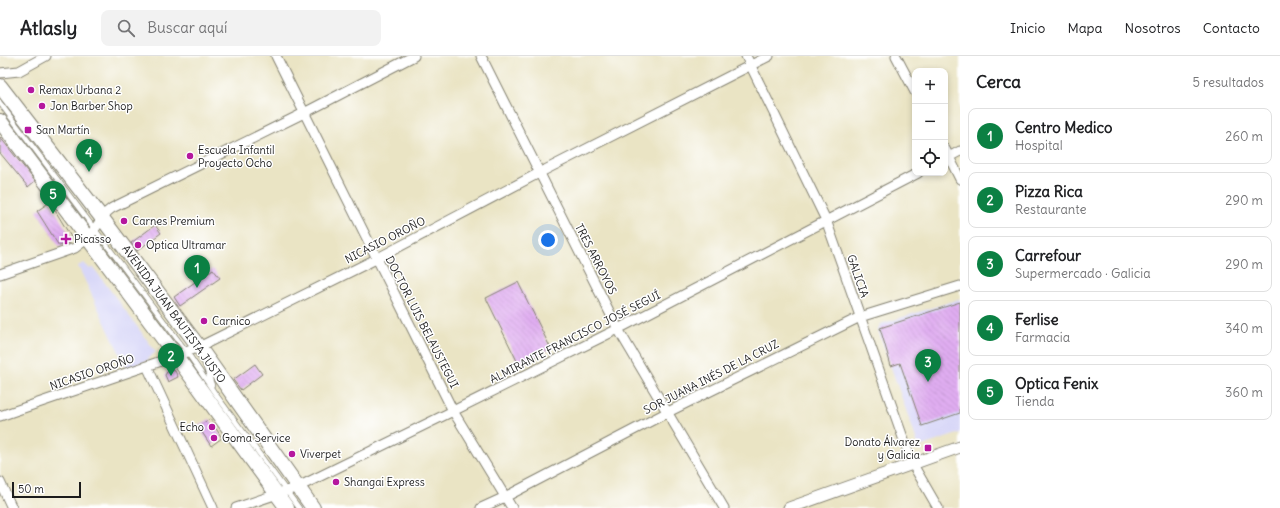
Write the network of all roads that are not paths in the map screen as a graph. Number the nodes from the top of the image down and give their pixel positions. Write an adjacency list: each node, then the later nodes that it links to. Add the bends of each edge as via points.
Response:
1 (46, 56): 9 (street, via 19,71)
2 (276, 56): 13 (street, DOCTOR LUIS BELAUSTEGUI)
3 (414, 56): 13 (street)
4 (481, 56): 18 (street, TRES ARROYOS)
5 (746, 56): 8 (street, GALICIA)
6 (769, 56): 8 (street, NICASIO OROÑO)
7 (896, 56): 11 (street)
8 (750, 66): 18 (street, NICASIO OROÑO); 21 (street, GALICIA)
9 (0, 73)
10 (0, 86): 22 (main road, AVENIDA JUAN BAUTISTA JUSTO)
11 (912, 86)
12 (0, 104): 22 (lane)
13 (304, 113): 22 (street, via 112,208); 23 (street, DOCTOR LUIS BELAUSTEGUI)
14 (0, 121): 22 (main road, AVENIDA JUAN BAUTISTA JUSTO)
15 (960, 151): 16 (street)
16 (948, 154)
17 (948, 158): 20 (street)
18 (539, 173): 23 (street, NICASIO OROÑO); 27 (street, TRES ARROYOS)
19 (912, 176): 21 (street, ALMIRANTE FRANCISCO JOSÉ SEGUÍ)
20 (960, 179)
21 (826, 220): 26 (street, GALICIA); 27 (street, ALMIRANTE FRANCISCO JOSÉ SEGUÍ)
22 (95, 228): 24 (street, via 75,248); 28 (main road, AVENIDA JUAN BAUTISTA JUSTO); 28 (main road, AVENIDA JUAN BAUTISTA JUSTO)
23 (376, 259): 28 (street, NICASIO OROÑO); 31 (street, DOCTOR LUIS BELAUSTEGUI)
24 (0, 274)
25 (960, 286): 26 (street, SOR JUANA INÉS DE LA CRUZ)
26 (860, 317): 32 (street, SOR JUANA INÉS DE LA CRUZ); 35 (street, GALICIA)
27 (618, 328): 31 (street, ALMIRANTE FRANCISCO JOSÉ SEGUÍ); 32 (street, TRES ARROYOS)
28 (187, 352): 29 (street, NICASIO OROÑO); 30 (lane); 30 (lane); 37 (main road, AVENIDA JUAN BAUTISTA JUSTO); 37 (main road, AVENIDA JUAN BAUTISTA JUSTO)
29 (147, 366): 33 (street, NICASIO OROÑO); 40 (street)
30 (214, 392): 37 (lane)
31 (454, 411): 37 (street, ALMIRANTE FRANCISCO JOSÉ SEGUÍ); 38 (street, DOCTOR LUIS BELAUSTEGUI)
32 (668, 412): 38 (street, SOR JUANA INÉS DE LA CRUZ); 47 (street, TRES ARROYOS)
33 (0, 416)
34 (960, 447): 35 (street)
35 (912, 463): 48 (street); 49 (street, GALICIA)
36 (0, 482): 39 (street)
37 (286, 491): 41 (street, ALMIRANTE FRANCISCO JOSÉ SEGUÍ); 42 (main road, AVENIDA JUAN BAUTISTA JUSTO); 43 (lane); 44 (main road, AVENIDA JUAN BAUTISTA JUSTO)
38 (505, 497): 45 (street, SOR JUANA INÉS DE LA CRUZ); 46 (street, DOCTOR LUIS BELAUSTEGUI)
39 (12, 508)
40 (213, 508)
41 (236, 508)
42 (286, 508)
43 (298, 508)
44 (313, 508)
45 (481, 508)
46 (512, 508)
47 (724, 508)
48 (789, 508)
49 (938, 508)

